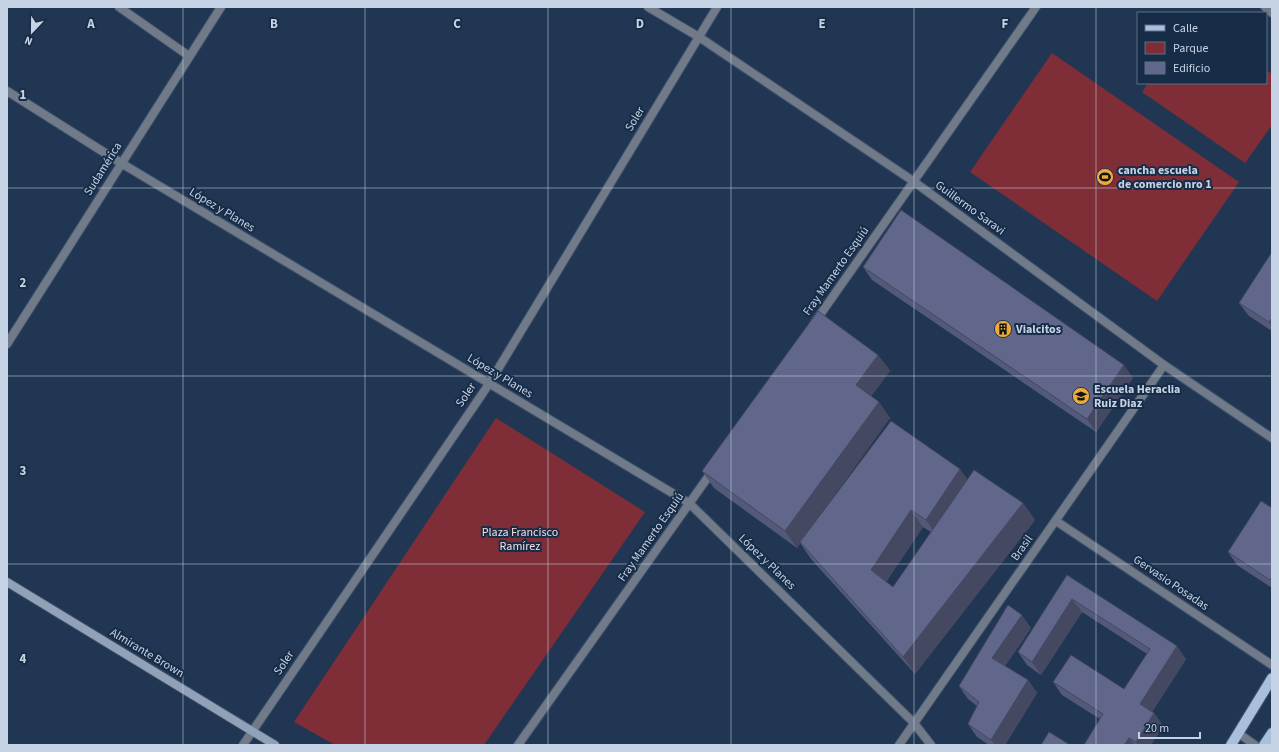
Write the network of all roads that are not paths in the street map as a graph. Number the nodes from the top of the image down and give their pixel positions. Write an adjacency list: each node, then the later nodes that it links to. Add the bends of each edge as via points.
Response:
1 (119, 7): 9 (street)
2 (221, 7): 9 (street, Sudamérica)
3 (648, 7): 8 (street, Guillermo Saravi)
4 (717, 7): 8 (street, Soler)
5 (1265, 7): 7 (street)
6 (1035, 8): 12 (street, Fray Mamerto Esquiú)
7 (1272, 12)
8 (699, 37): 12 (street, Guillermo Saravi); 16 (street, Soler)
9 (189, 56): 11 (street, Sudamérica)
10 (7, 91): 11 (street, López y Planes)
11 (121, 163): 14 (street, Sudamérica); 16 (street, López y Planes)
12 (913, 181): 13 (street, Fray Mamerto Esquiú); 15 (street, Guillermo Saravi)
13 (812, 326)
14 (7, 344)
15 (1164, 365): 17 (street, Guillermo Saravi); 20 (street, Brasil)
16 (488, 384): 19 (street, López y Planes); 25 (street, Soler)
17 (1272, 438)
18 (717, 464): 19 (street, Fray Mamerto Esquiú)
19 (689, 503): 24 (street, López y Planes); 30 (street, Fray Mamerto Esquiú)
20 (1056, 520): 22 (street, Gervasio Posadas); 24 (street, Brasil)
21 (7, 582): 25 (main road, Almirante Brown)
22 (1272, 665)
23 (1272, 678): 26 (main road)
24 (914, 723): 31 (street, Brasil); 32 (street, López y Planes)
25 (253, 731): 28 (street, Soler); 29 (main road, Almirante Brown)
26 (1238, 733): 33 (main road); 34 (street)
27 (1272, 733): 35 (main road)
28 (243, 745)
29 (275, 745)
30 (518, 745)
31 (899, 745)
32 (931, 745)
33 (1231, 745)
34 (1256, 745)
35 (1264, 745)

